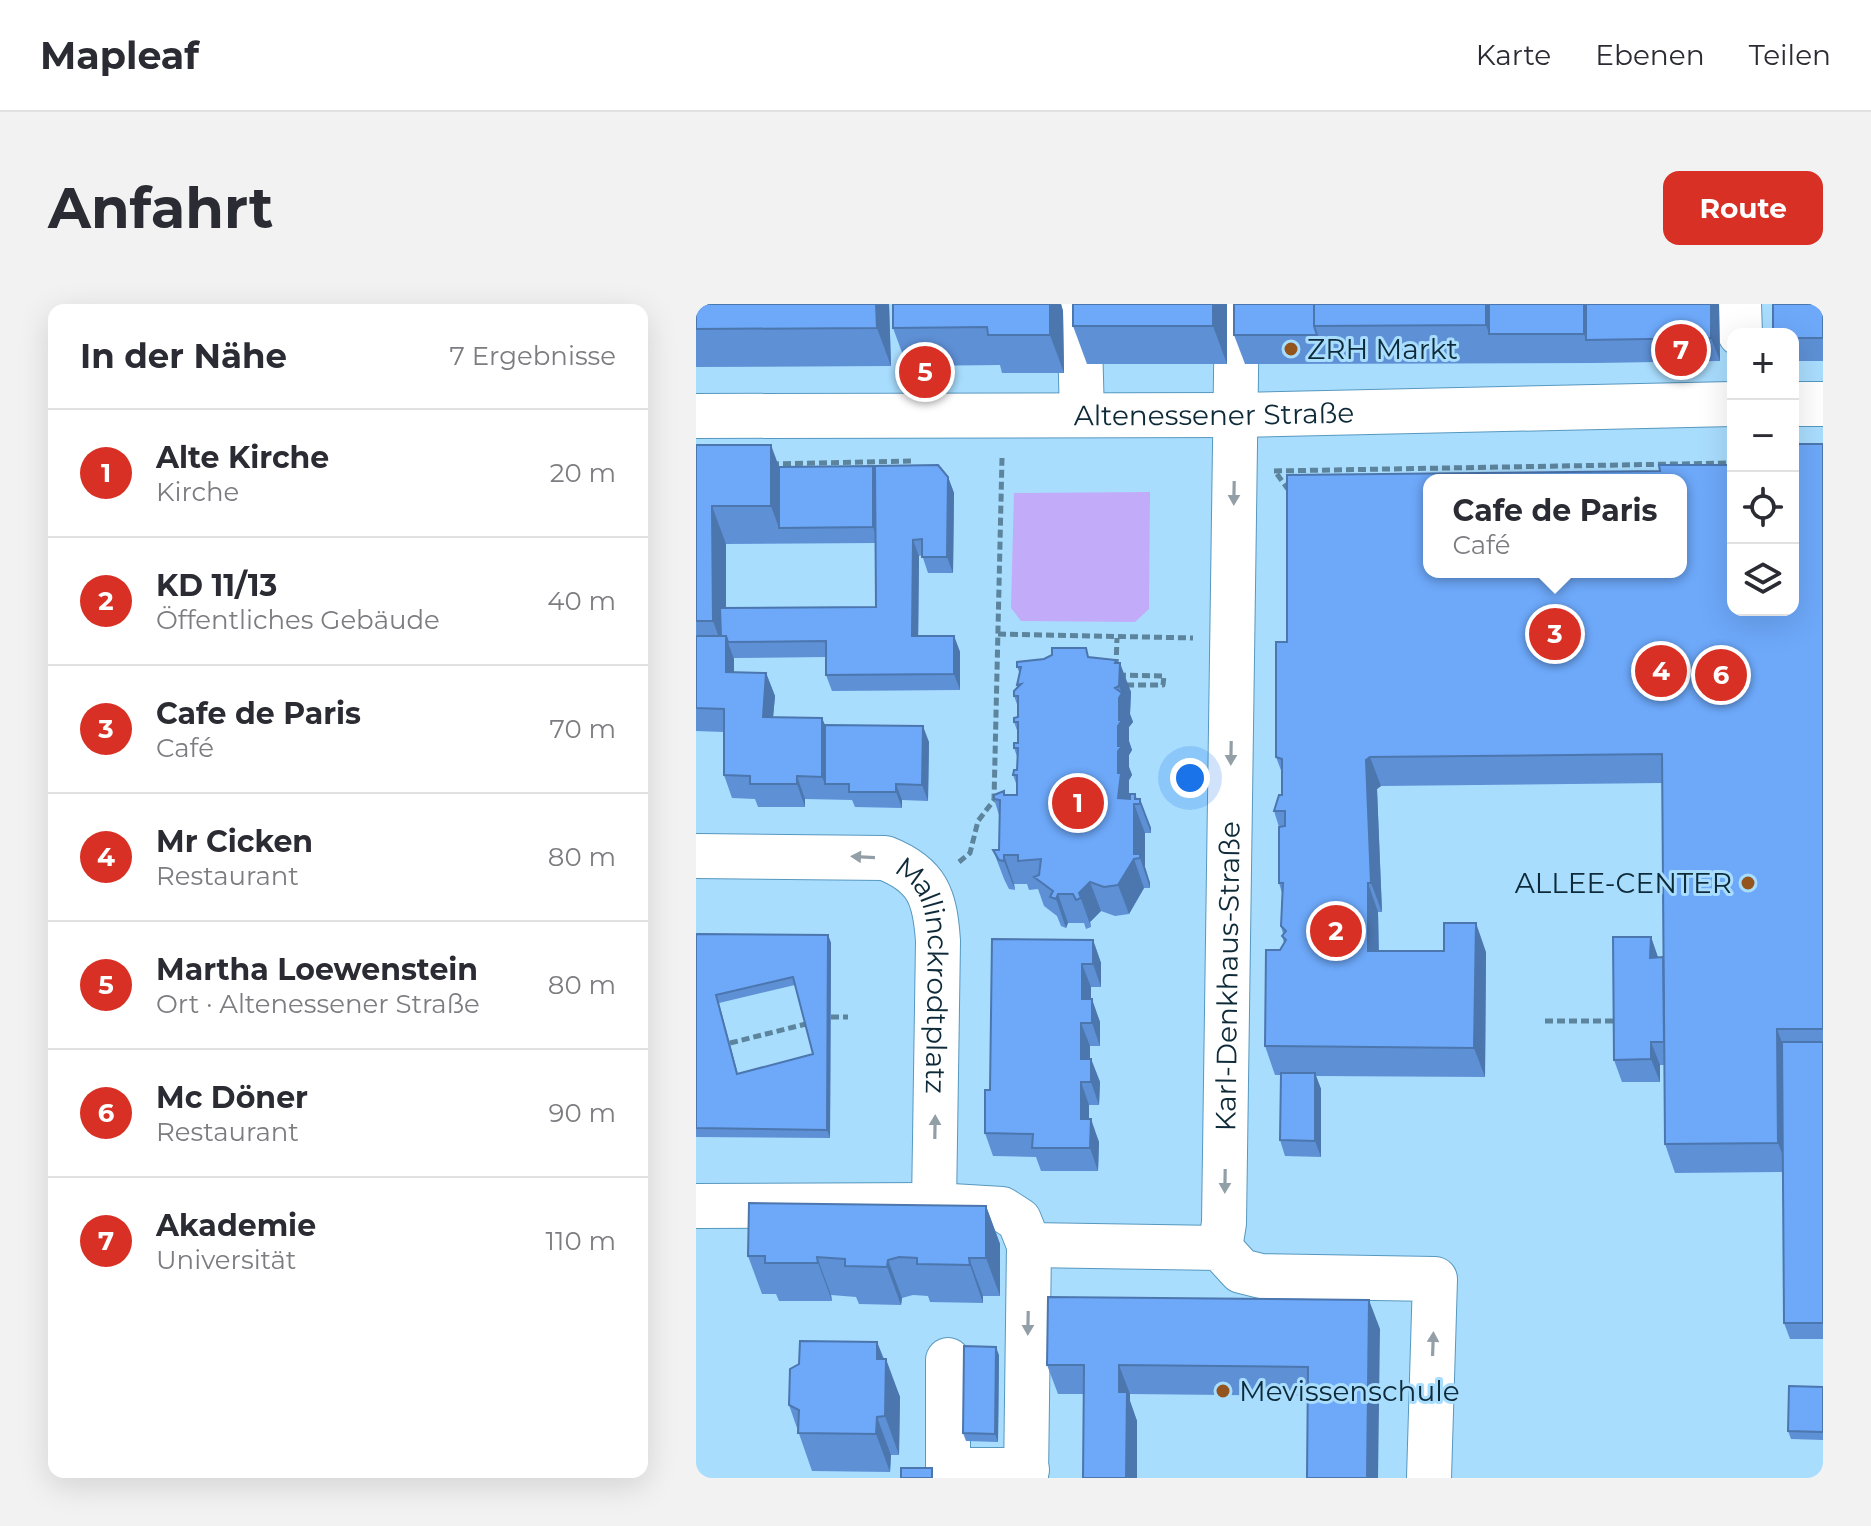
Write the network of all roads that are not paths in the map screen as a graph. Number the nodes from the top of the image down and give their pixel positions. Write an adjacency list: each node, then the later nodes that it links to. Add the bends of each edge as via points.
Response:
1 (1079, 304): 10 (street)
2 (1237, 304): 11 (street, Karl-Denkhaus-Straße)
3 (1739, 304): 5 (street)
4 (1766, 304): 6 (street)
5 (1740, 328)
6 (1767, 328)
7 (1727, 404): 11 (street, Altenessener Straße)
8 (1799, 404): 9 (street)
9 (1823, 404)
10 (1082, 415): 11 (street, Altenessener Straße); 12 (street, Altenessener Straße)
11 (1236, 415): 17 (street, Karl-Denkhaus-Straße, one-way to 17)
12 (696, 416)
13 (696, 856): 14 (street, Mallinckrodtplatz, one-way to 13, via 938,941 936,912 926,887 911,869 885,858)
14 (934, 1205): 15 (street); 16 (street, via 1002,1209 1019,1220)
15 (696, 1206)
16 (1029, 1245): 17 (street); 19 (street, one-way to 19)
17 (1220, 1248): 20 (street, one-way to 17, via 1435,1279 1261,1276 1241,1271)
18 (948, 1360): 19 (street, via 948,1470)
19 (1026, 1474)
20 (1429, 1478)

